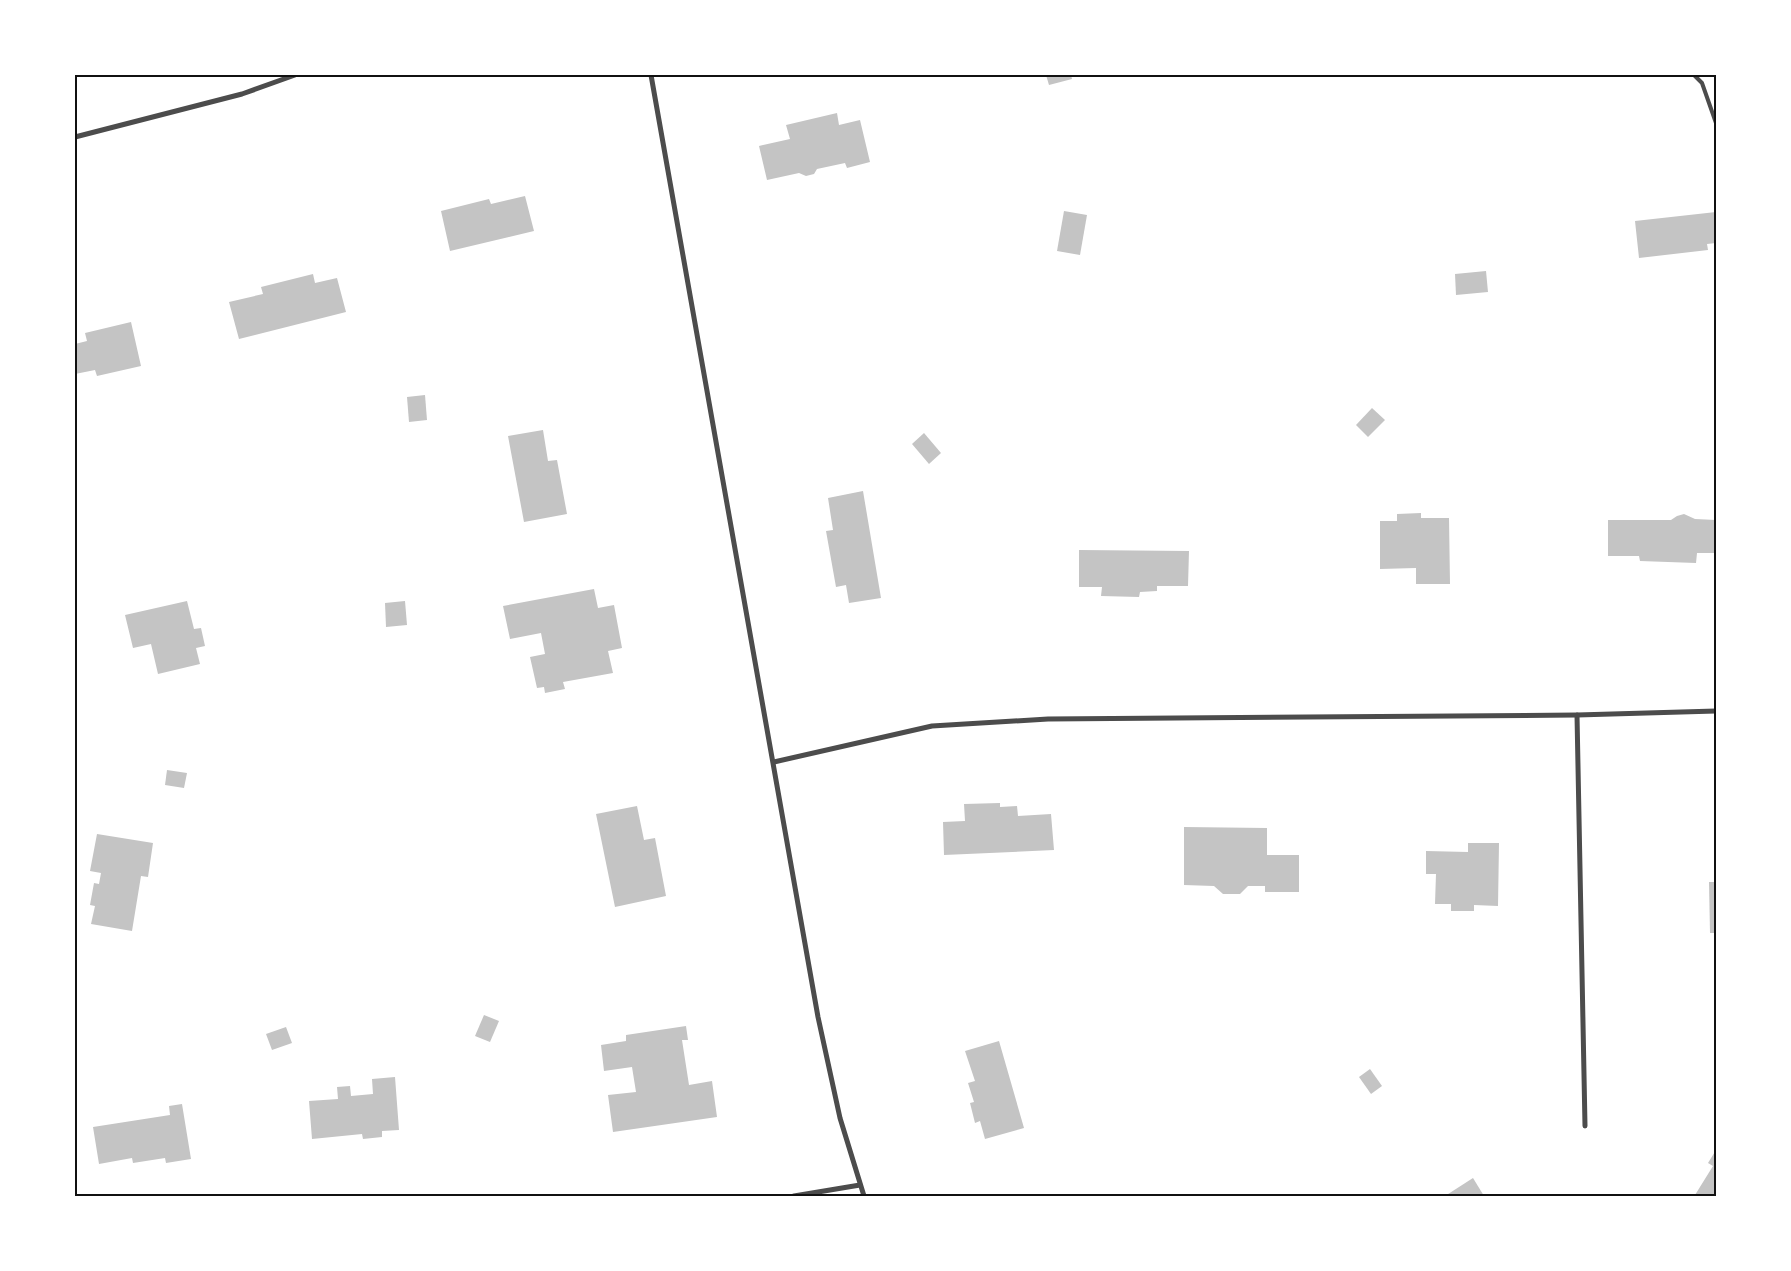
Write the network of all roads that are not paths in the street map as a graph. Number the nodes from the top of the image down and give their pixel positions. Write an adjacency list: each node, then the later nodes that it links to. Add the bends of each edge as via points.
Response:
1 (295, 75): 5 (street, via 242,94)
2 (652, 75): 8 (street)
3 (1694, 75): 4 (lane, via 1702,83)
4 (1716, 123)
5 (75, 136)
6 (1716, 711): 7 (street)
7 (1577, 715): 8 (street, via 990,722 932,726); 9 (street)
8 (774, 762): 10 (street, via 818,1017 840,1118)
9 (1585, 1126)
10 (860, 1185): 11 (street); 12 (street)
11 (794, 1196)
12 (864, 1196)

